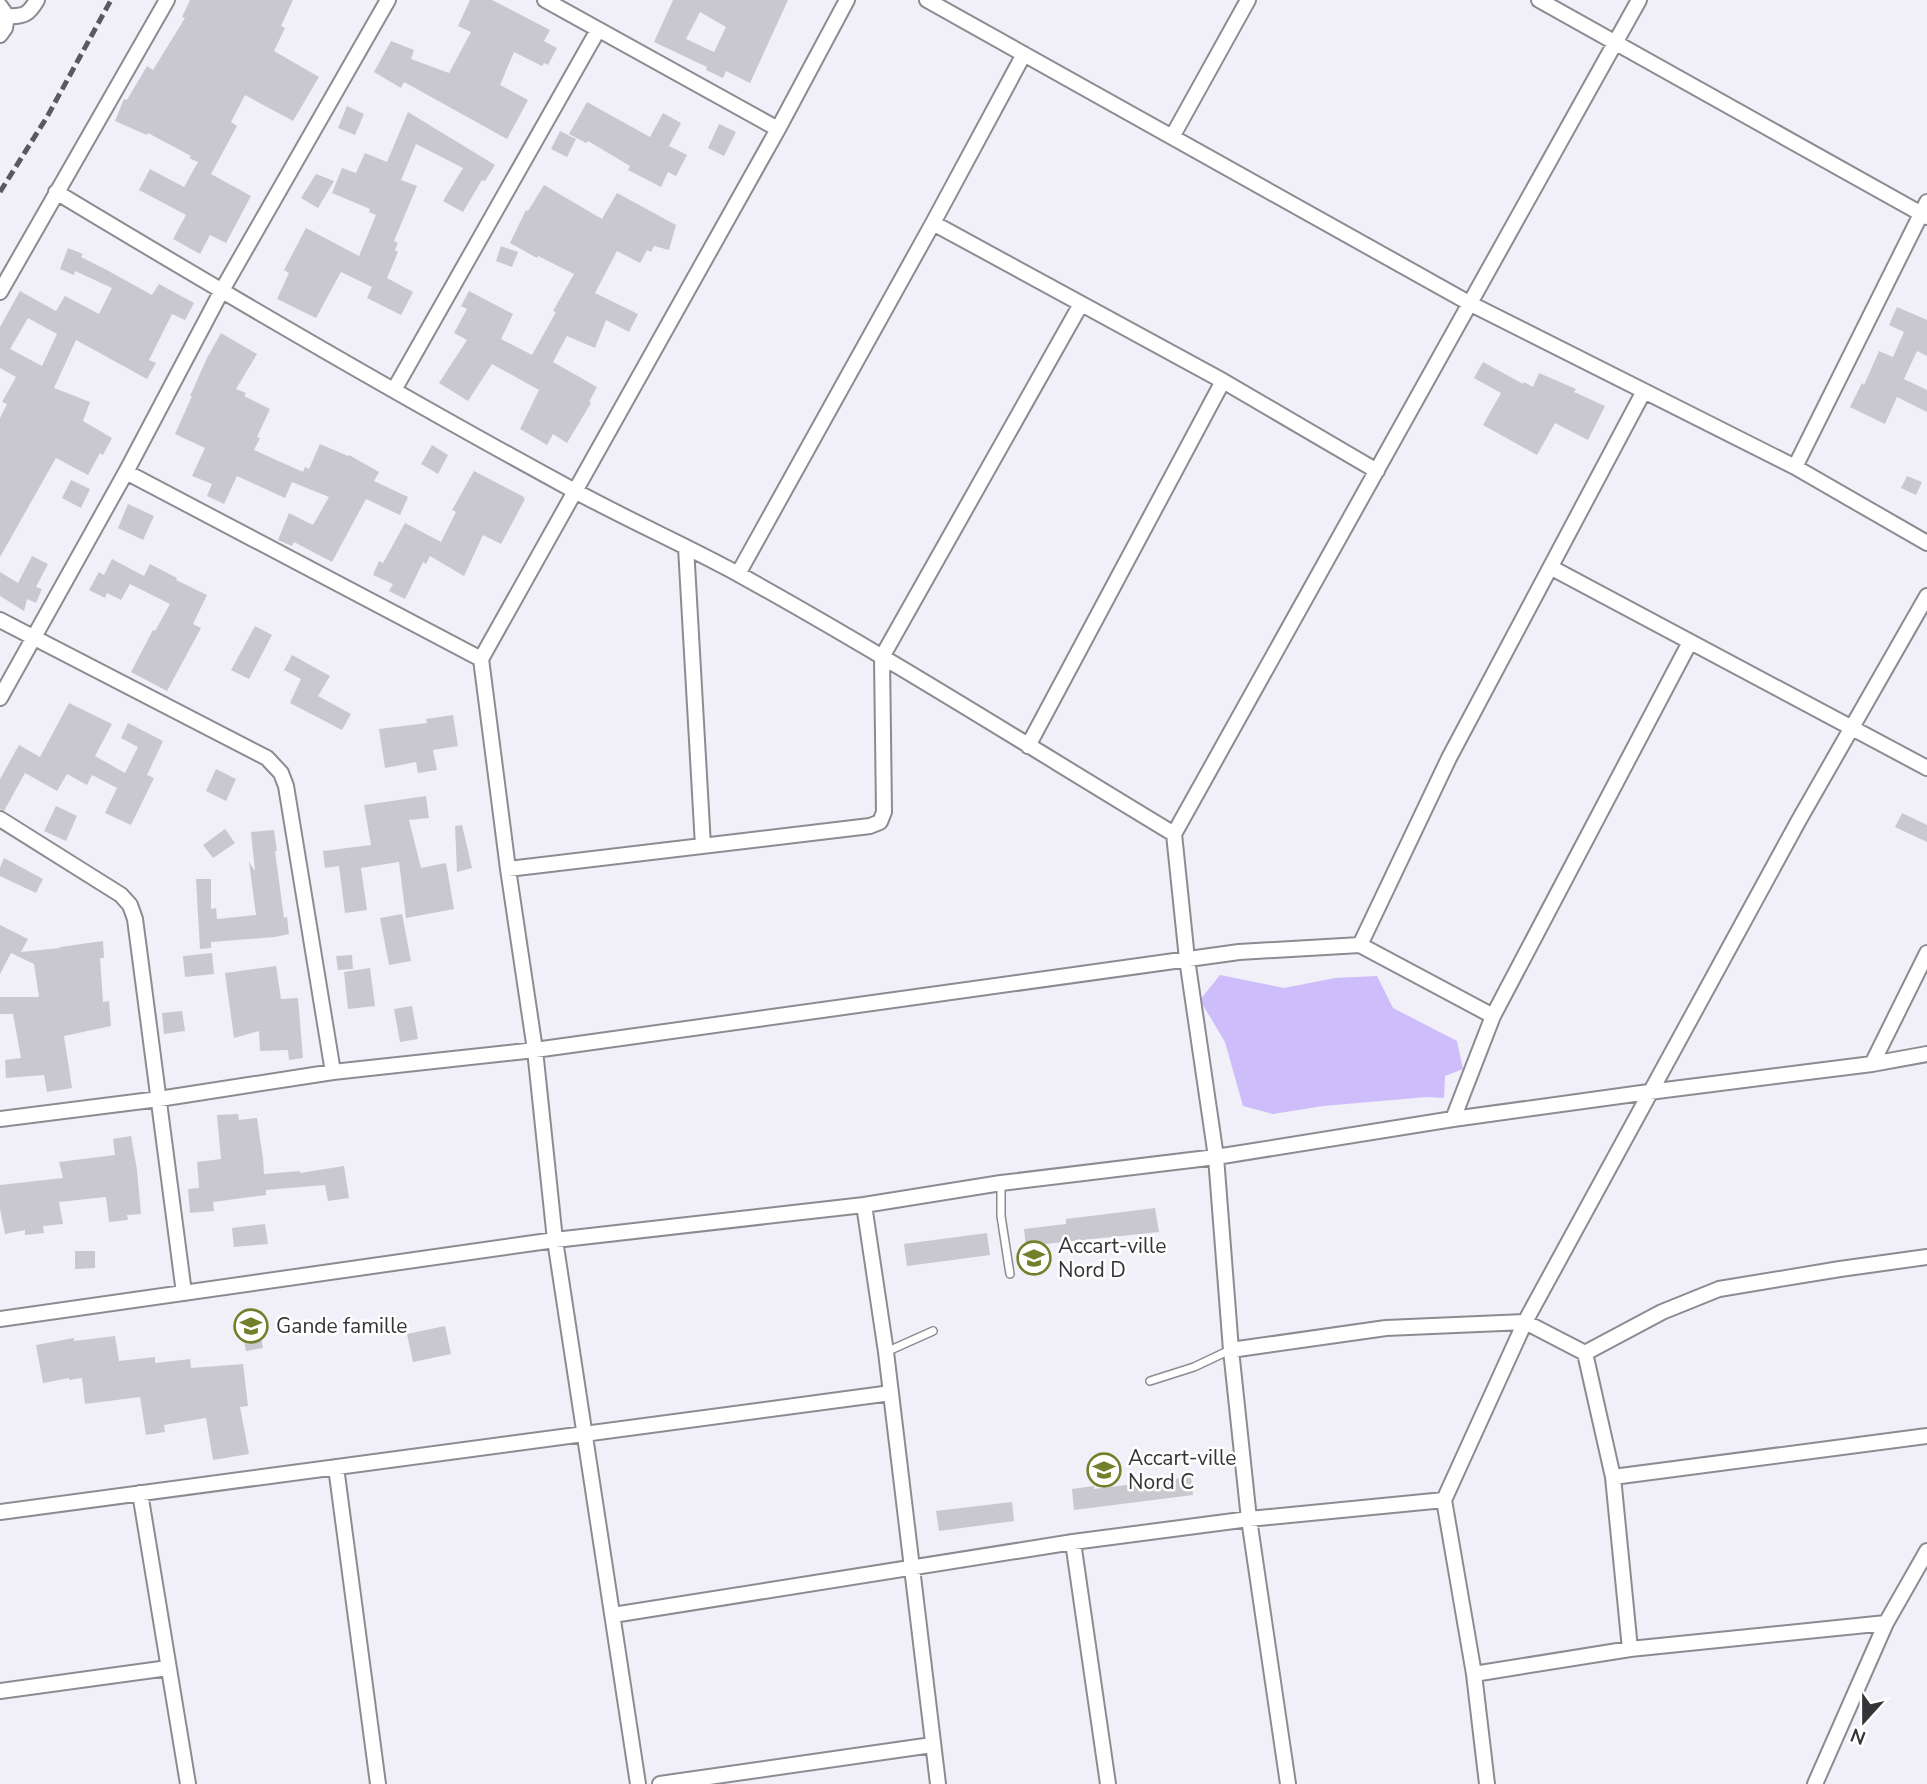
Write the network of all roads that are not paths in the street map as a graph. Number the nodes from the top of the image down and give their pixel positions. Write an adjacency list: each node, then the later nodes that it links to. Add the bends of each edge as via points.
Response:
1 (37, 0): 10 (street, via 30,12 20,17)
2 (167, 0): 17 (street)
3 (388, 0): 21 (street)
4 (545, 0): 11 (street)
5 (847, 0): 15 (street)
6 (927, 0): 14 (street)
7 (1248, 0): 16 (street)
8 (1539, 0): 13 (street)
9 (1639, 0): 13 (street)
10 (4, 11): 12 (street, via 5,28)
11 (598, 30): 15 (street); 25 (street)
12 (0, 35)
13 (1616, 43): 18 (street); 22 (street)
14 (1024, 54): 16 (street); 19 (street)
15 (778, 129): 30 (street)
16 (1172, 137): 22 (street)
17 (56, 192): 20 (street); 21 (street)
18 (1925, 211): 27 (street)
19 (933, 223): 23 (street); 34 (street)
20 (0, 292)
21 (221, 292): 25 (street); 29 (street)
22 (1469, 303): 26 (street); 28 (street)
23 (1082, 304): 24 (street); 39 (street)
24 (1223, 381): 28 (street); 43 (street)
25 (394, 390): 30 (street)
26 (1644, 391): 27 (street); 33 (street)
27 (1795, 467): 31 (street)
28 (1377, 471): 46 (street)
29 (126, 472): 37 (street); 40 (street)
30 (576, 492): 32 (street); 40 (street)
31 (1927, 543)
32 (686, 547): 34 (street); 47 (street)
33 (1552, 568): 38 (street); 49 (street, via 1450,758)
34 (738, 574): 39 (street)
35 (1927, 596): 42 (street)
36 (0, 620): 37 (street)
37 (34, 638): 41 (street); 56 (street, via 267,758 281,773)
38 (1690, 642): 42 (street); 52 (street)
39 (882, 657): 43 (street); 47 (street, via 884,812 880,822)
40 (481, 659): 48 (street)
41 (0, 698)
42 (1853, 729): 44 (street); 57 (street)
43 (1028, 746): 46 (street)
44 (1927, 768)
45 (0, 819): 58 (street, via 110,887 130,905)
46 (1174, 834): 51 (street)
47 (703, 846): 48 (street)
48 (508, 869): 53 (street)
49 (1360, 945): 51 (street); 52 (street)
50 (1927, 953): 55 (street)
51 (1186, 959): 53 (street); 61 (street)
52 (1493, 1016): 60 (street)
53 (535, 1050): 56 (street); 64 (street)
54 (1927, 1054): 55 (street)
55 (1872, 1064): 57 (street)
56 (333, 1072): 58 (street)
57 (1649, 1092): 60 (street); 69 (street)
58 (159, 1099): 59 (street); 67 (street)
59 (0, 1119)
60 (1453, 1119): 61 (street)
61 (1216, 1157): 62 (street); 71 (street)
62 (1001, 1183): 63 (street); 66 (lane)
63 (864, 1205): 64 (street); 72 (street)
64 (555, 1240): 67 (street); 76 (street)
65 (1927, 1257): 73 (street, via 1719,1289 1662,1312)
66 (1010, 1274)
67 (184, 1293): 68 (street)
68 (0, 1319)
69 (1525, 1322): 71 (street, via 1385,1328); 73 (street); 81 (street)
70 (933, 1331): 72 (lane)
71 (1231, 1350): 74 (lane); 83 (street)
72 (886, 1352): 75 (street)
73 (1586, 1353): 79 (street)
74 (1150, 1381)
75 (891, 1393): 76 (street); 86 (street)
76 (586, 1434): 78 (street); 87 (street)
77 (1927, 1436): 79 (street)
78 (336, 1467): 80 (street); 95 (street)
79 (1613, 1477): 89 (street)
80 (140, 1493): 82 (street); 90 (street)
81 (1444, 1500): 83 (street); 91 (street)
82 (0, 1512)
83 (1249, 1519): 84 (street); 100 (street)
84 (1073, 1542): 86 (street); 99 (street)
85 (1927, 1551): 88 (street)
86 (913, 1566): 87 (street); 93 (street)
87 (613, 1615): 96 (street)
88 (1886, 1623): 89 (street); 102 (street)
89 (1630, 1649): 91 (street)
90 (168, 1668): 92 (street); 94 (street)
91 (1474, 1674): 101 (street)
92 (0, 1691)
93 (932, 1745): 97 (street); 98 (street)
94 (188, 1784)
95 (378, 1784)
96 (638, 1784)
97 (660, 1784)
98 (938, 1784)
99 (1108, 1784)
100 (1287, 1784)
101 (1487, 1784)
102 (1815, 1784)

